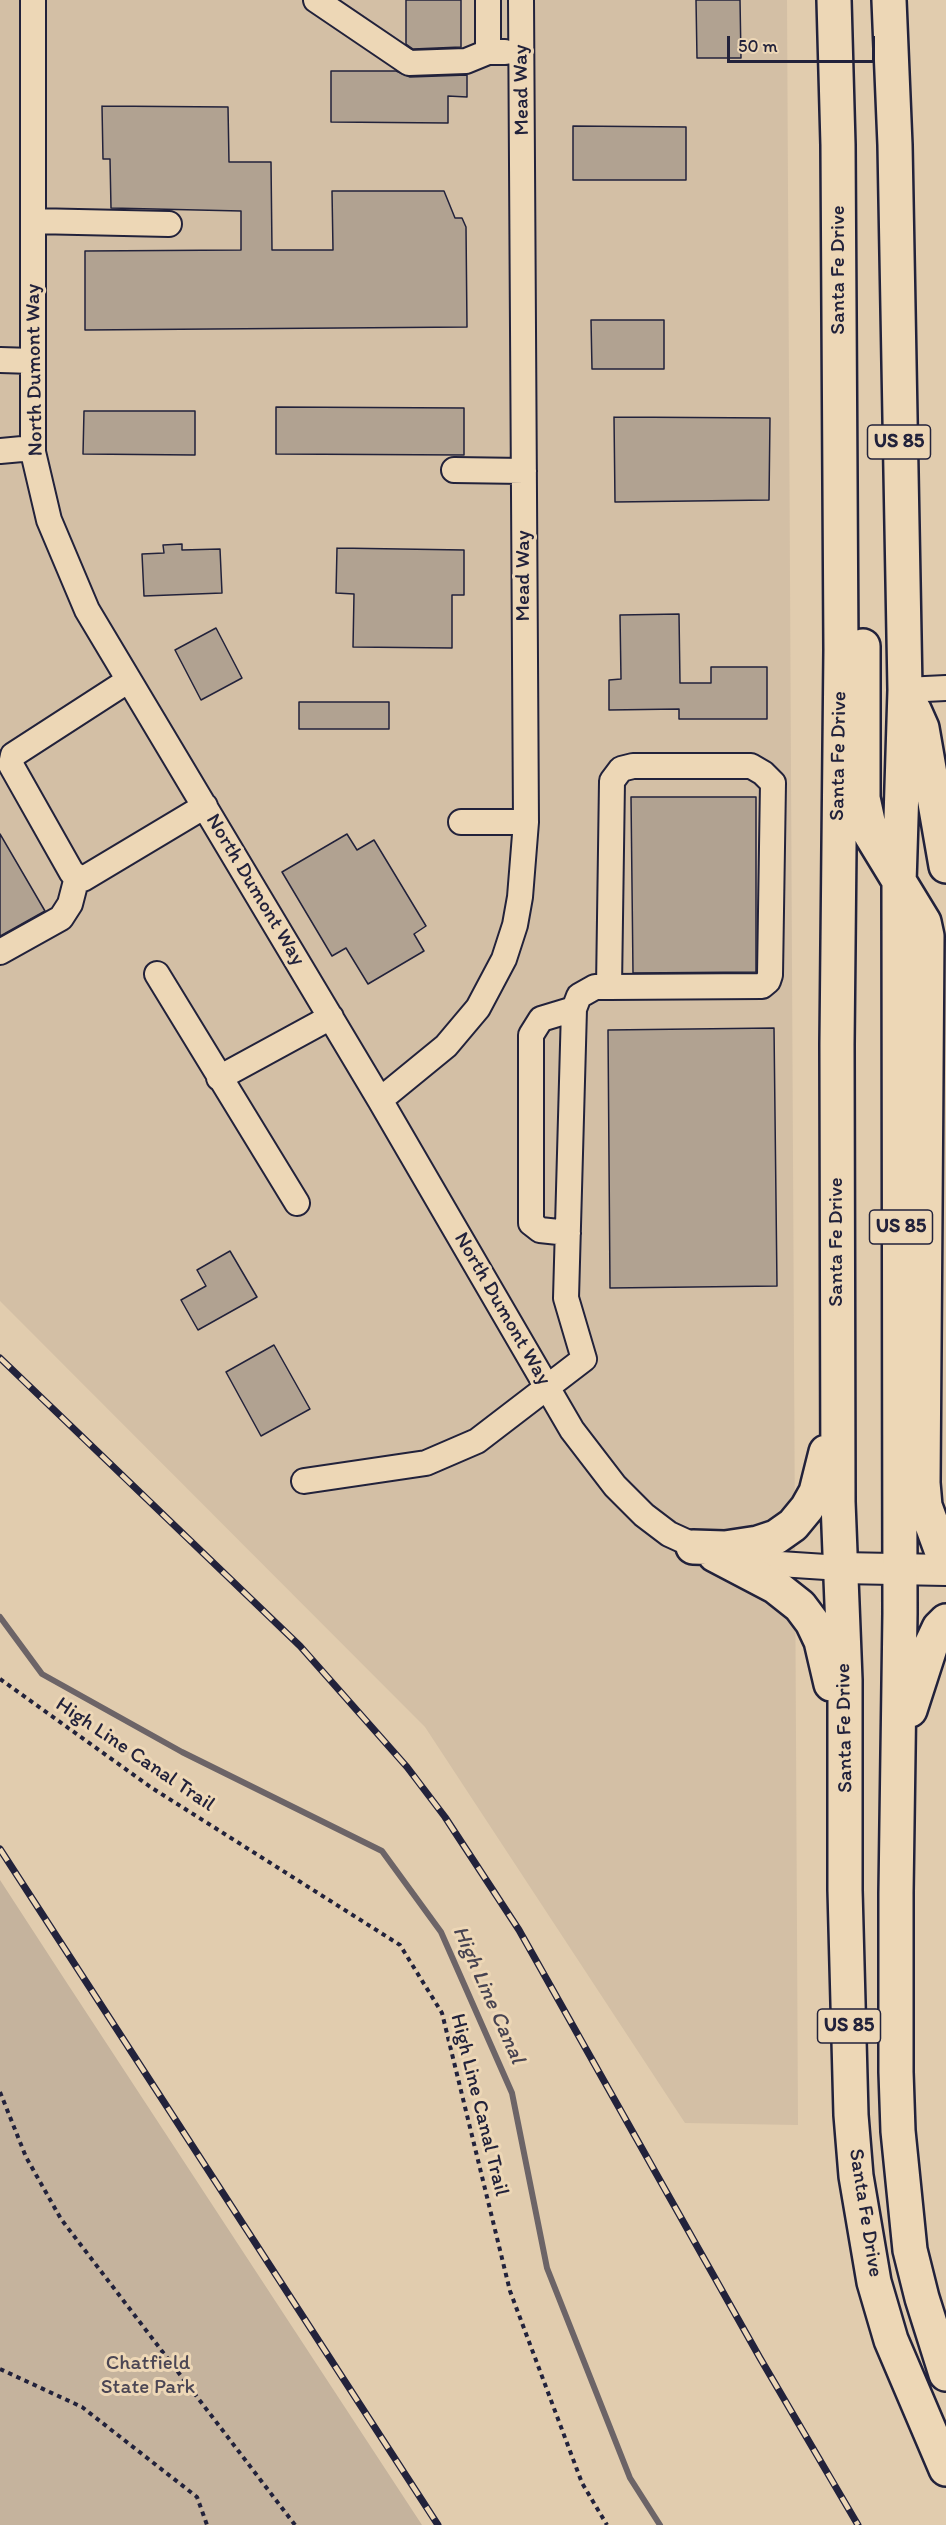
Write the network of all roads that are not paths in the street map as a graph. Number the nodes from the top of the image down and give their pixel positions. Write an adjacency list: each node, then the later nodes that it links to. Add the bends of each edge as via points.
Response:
1 (33, 0): 10 (street, North Dumont Way)
2 (316, 0): 7 (street, via 409,63 466,61)
3 (488, 0): 7 (street)
4 (521, 0): 8 (street, Mead Way)
5 (834, 0): 9 (highway, Santa Fe Drive / US 85)
6 (889, 0): 20 (highway, Santa Fe Drive / US 85)
7 (488, 52): 8 (street)
8 (522, 52): 17 (street, Mead Way)
9 (836, 83): 26 (highway, via 861,198 863,798 871,835); 37 (highway, Santa Fe Drive / US 85, via 841,649)
10 (33, 221): 11 (street); 13 (street, North Dumont Way)
11 (169, 224)
12 (0, 360): 13 (street)
13 (33, 361): 14 (street, North Dumont Way)
14 (33, 448): 15 (street); 18 (street, North Dumont Way, via 49,520 87,610)
15 (0, 451)
16 (454, 470): 17 (street)
17 (524, 471): 23 (street, Mead Way)
18 (129, 680): 21 (street, North Dumont Way); 25 (street, via 13,755 11,765)
19 (946, 688): 20 (street)
20 (905, 690): 24 (highway, via 922,728); 26 (highway, Santa Fe Drive / US 85)
21 (205, 806): 25 (street, via 83,879); 31 (street, North Dumont Way)
22 (460, 822): 23 (street)
23 (526, 822): 33 (street, Mead Way, via 515,925 494,982 446,1046)
24 (946, 866)
25 (77, 878): 27 (street, via 70,904 61,918)
26 (899, 884): 40 (highway, via 924,922 927,936 923,1483 925,1506); 42 (highway, Santa Fe Drive / US 85)
27 (0, 952)
28 (157, 974): 32 (street)
29 (609, 987): 29 (street, via 762,986 768,981 773,783 763,772 751,766 633,766 621,769 612,781); 30 (street, via 595,987 579,996)
30 (574, 1009): 35 (street); 35 (street, via 541,1019 531,1035 531,1223 540,1230)
31 (331, 1017): 32 (street); 33 (street, North Dumont Way)
32 (219, 1078): 34 (street)
33 (380, 1100): 36 (street, North Dumont Way)
34 (297, 1203)
35 (568, 1233): 36 (street, via 566,1298 584,1359)
36 (547, 1386): 38 (street, via 477,1442 426,1463); 39 (street, North Dumont Way, via 572,1430 615,1486 669,1534)
37 (839, 1401): 39 (highway, via 816,1492 793,1525 758,1544); 41 (highway, Santa Fe Drive / US 85)
38 (304, 1481)
39 (704, 1551): 41 (street, North Dumont Way, via 749,1562); 46 (highway, via 776,1587 800,1606 812,1622 827,1662)
40 (946, 1563)
41 (841, 1568): 42 (main road); 46 (highway, Santa Fe Drive / US 85)
42 (900, 1570): 43 (main road); 45 (highway, Santa Fe Drive / US 85)
43 (946, 1570)
44 (946, 1621): 45 (highway, via 931,1645)
45 (899, 1749): 47 (highway, Santa Fe Drive / US 85, via 898,2131 910,2250)
46 (846, 1760): 48 (highway, Santa Fe Drive / US 85, via 849,2058 856,2176 874,2282 891,2340)
47 (946, 2374)
48 (946, 2469)

